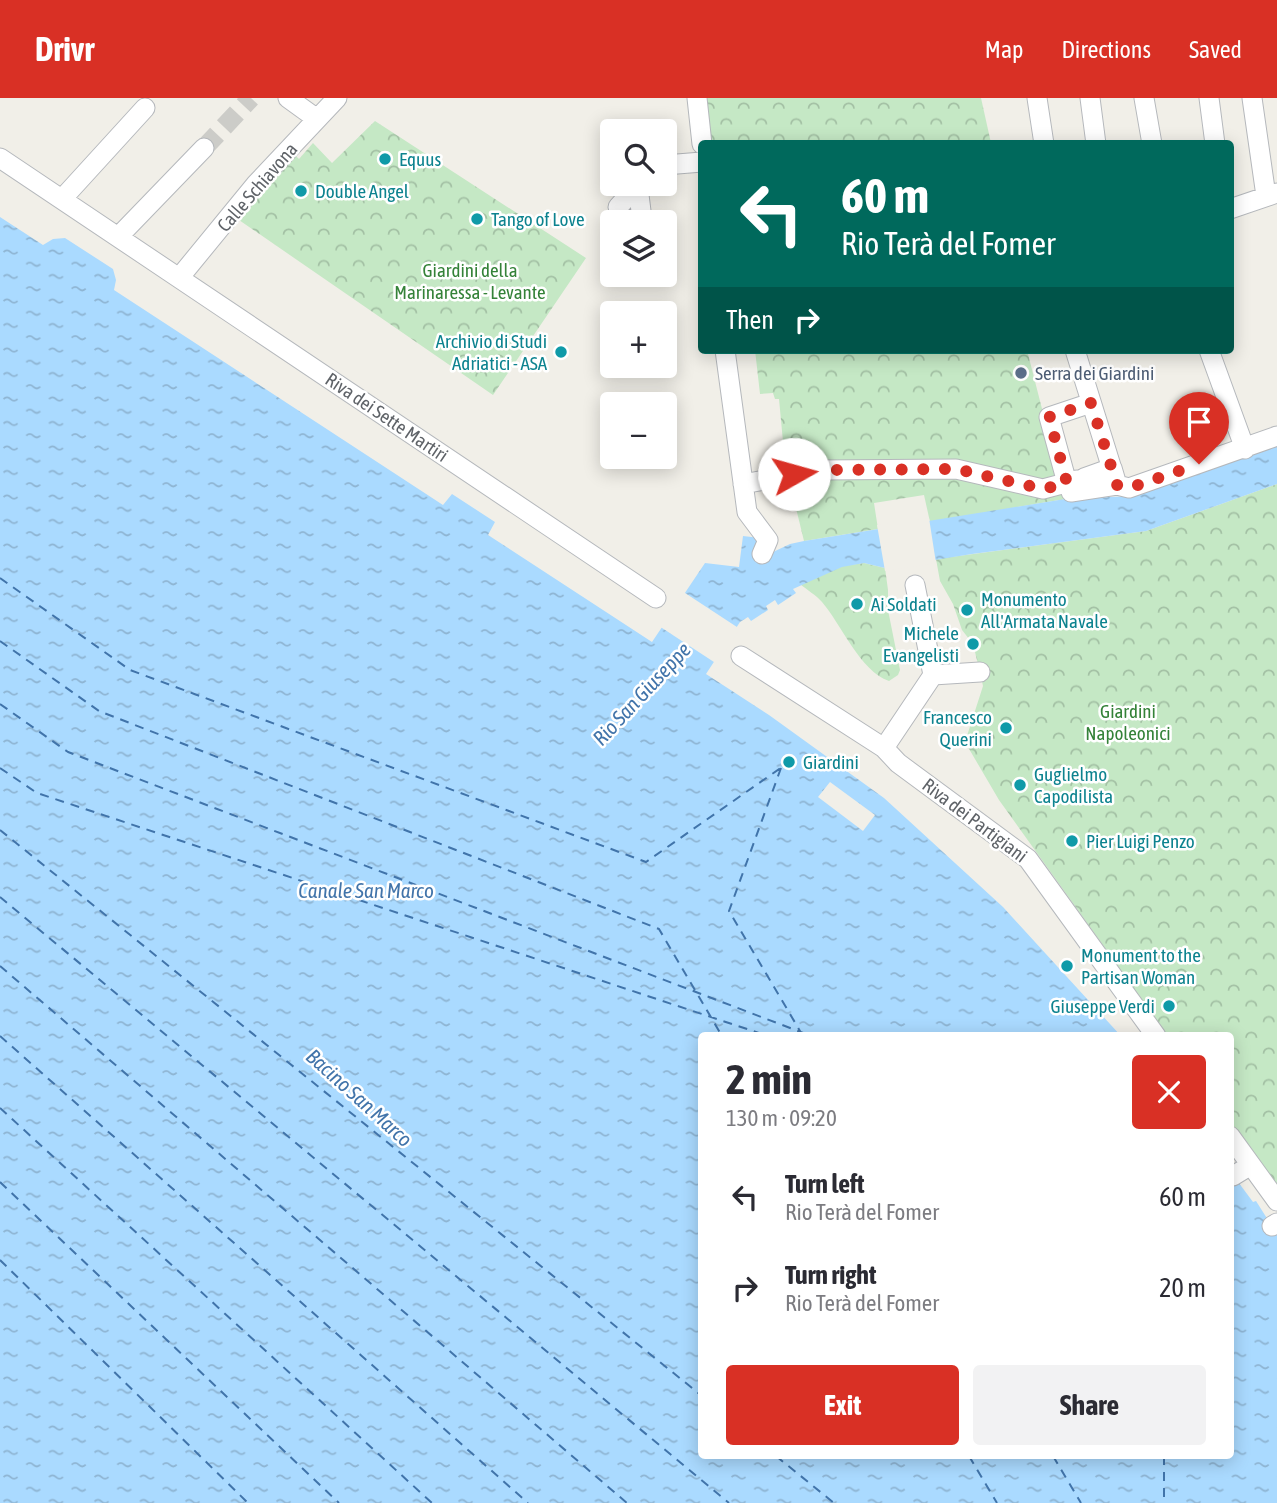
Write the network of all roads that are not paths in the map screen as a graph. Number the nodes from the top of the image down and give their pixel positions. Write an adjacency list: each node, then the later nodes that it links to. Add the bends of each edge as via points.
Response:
1 (288, 98): 10 (street)
2 (337, 98): 10 (street, Calle Schiavona)
3 (697, 98): 11 (street)
4 (1037, 98): 12 (street)
5 (1090, 98): 13 (street)
6 (1144, 98): 14 (street)
7 (1209, 98): 15 (street)
8 (1252, 98): 20 (street)
9 (145, 108): 22 (street)
10 (317, 119): 26 (street, Calle Schiavona, via 256,184)
11 (702, 140)
12 (1043, 140)
13 (1096, 140)
14 (1151, 140)
15 (1214, 140)
16 (204, 148): 25 (street)
17 (0, 158): 22 (street, Riva dei Sette Martiri)
18 (698, 162): 19 (street)
19 (677, 165)
20 (1272, 194): 24 (street)
21 (628, 196): 23 (street)
22 (62, 199): 25 (street, Riva dei Sette Martiri)
23 (618, 207)
24 (1234, 208)
25 (118, 237): 26 (street, Riva dei Sette Martiri)
26 (180, 278): 40 (street, Riva dei Sette Martiri)
27 (726, 354): 34 (street)
28 (1076, 354): 30 (street)
29 (1210, 354): 32 (street)
30 (1091, 403): 33 (street); 35 (street, via 1049,417)
31 (1277, 436): 32 (street)
32 (1245, 449): 33 (street)
33 (1119, 480): 35 (street)
34 (743, 484): 35 (street, via 820,470 956,469 1043,489); 36 (street)
35 (1073, 484)
36 (747, 512): 37 (street); 38 (street, via 768,540)
37 (751, 533)
38 (762, 554)
39 (915, 585): 43 (street)
40 (656, 598)
41 (741, 656): 44 (street, Riva dei Partigiani)
42 (980, 671): 43 (street)
43 (933, 676): 44 (street)
44 (884, 748): 45 (street, Riva dei Partigiani, via 1028,859)
45 (1153, 1032)
46 (1234, 1142): 47 (street)
47 (1251, 1166): 48 (street); 49 (street)
48 (1234, 1175)
49 (1277, 1201)

